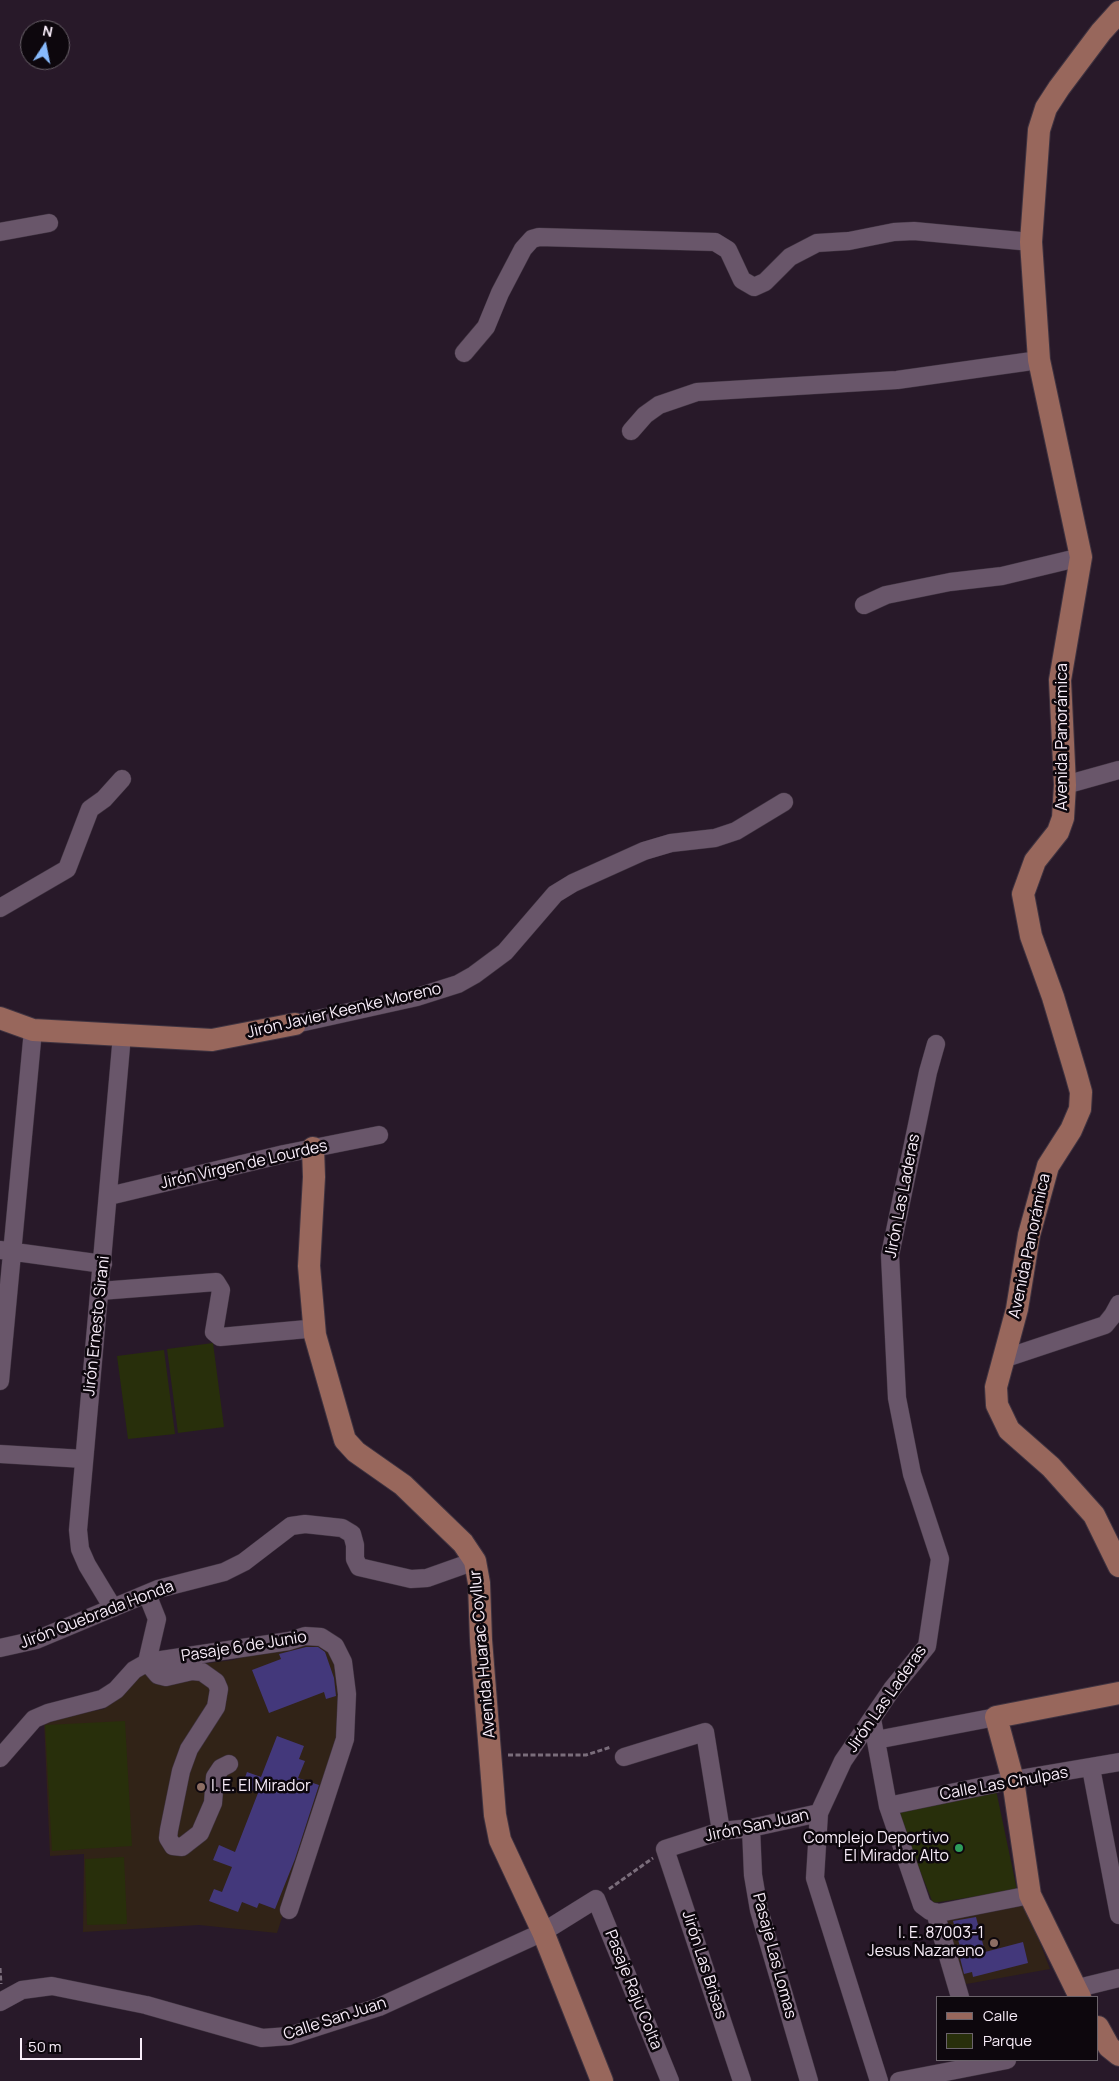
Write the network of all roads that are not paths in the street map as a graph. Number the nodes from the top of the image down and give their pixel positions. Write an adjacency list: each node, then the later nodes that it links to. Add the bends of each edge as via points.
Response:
1 (1119, 12): 4 (main road, Avenida Panorámica, via 1046,108 1039,130)
2 (49, 222): 3 (street)
3 (0, 232)
4 (1031, 242): 5 (street, via 914,231 817,243 790,257 765,282 754,287 742,280 728,250 715,242 538,237 523,249 486,327); 6 (main road, Avenida Panorámica)
5 (464, 353)
6 (1038, 360): 7 (street, via 898,380 697,392 659,405); 8 (main road, Avenida Panorámica)
7 (631, 431)
8 (1081, 557): 9 (street, via 1002,576 886,595); 12 (main road, Avenida Panorámica, via 1060,680)
9 (864, 605)
10 (1119, 770): 12 (street)
11 (122, 779): 14 (street, via 90,809 68,869)
12 (1065, 785): 28 (main road, Avenida Panorámica, via 1063,818 1058,832 1035,861 1023,894 1031,936 1078,1083 1080,1109 1048,1166 1029,1235 1018,1309)
13 (784, 802): 16 (street, Jirón Javier Keenke Moreno, via 736,831 644,851 573,883 549,899 505,952 458,984)
14 (0, 908)
15 (0, 1018): 17 (main road, Jirón Javier Keenke Moreno)
16 (295, 1024): 18 (main road, Jirón Javier Keenke Moreno, via 217,1040)
17 (33, 1030): 18 (main road, Jirón Javier Keenke Moreno); 23 (street)
18 (122, 1035): 22 (street, Jirón Ernesto Sirani)
19 (936, 1044): 40 (street, Jirón Las Laderas, via 890,1256 897,1398 912,1474 940,1559 927,1646)
20 (379, 1135): 21 (street, Jirón Virgen de Lourdes)
21 (313, 1148): 22 (street, Jirón Virgen de Lourdes); 27 (main road, Avenida Huarac Coyllur, via 309,1266)
22 (109, 1196): 24 (street, Jirón Ernesto Sirani)
23 (7, 1251): 24 (street); 29 (street)
24 (103, 1264): 25 (street, Jirón Ernesto Sirani)
25 (100, 1291): 27 (street, via 216,1282 221,1290 214,1332 220,1337 307,1328); 31 (street, Jirón Ernesto Sirani)
26 (1119, 1304): 28 (street, via 1105,1325)
27 (315, 1335): 32 (main road, Avenida Huarac Coyllur, via 346,1440 356,1452 403,1485 463,1544)
28 (1002, 1359): 33 (main road, Avenida Panorámica, via 996,1387 997,1405 1010,1430 1051,1467 1094,1515)
29 (0, 1381)
30 (0, 1454): 31 (street)
31 (84, 1459): 35 (street, Jirón Ernesto Sirani, via 78,1530 80,1549)
32 (475, 1561): 34 (street, Jirón Quebrada Honda, via 427,1578 411,1579 387,1574 359,1567 354,1559 352,1534 327,1525 305,1524 291,1526 244,1562 224,1572); 58 (main road, Avenida Huarac Coyllur, via 495,1815 500,1840)
33 (1119, 1566)
34 (147, 1594): 35 (street, Jirón Quebrada Honda); 37 (street, via 157,1619)
35 (112, 1608): 36 (street, Jirón Quebrada Honda, via 36,1640)
36 (0, 1648)
37 (147, 1662): 43 (street, Pasaje 6 de Junio, via 102,1699 34,1719); 45 (street, via 158,1675 166,1677 202,1672 216,1682 219,1689 216,1707 189,1749 181,1771 168,1838 173,1846 182,1847 200,1833 213,1803 215,1776); 55 (street, Pasaje 6 de Junio, via 305,1636 321,1637 334,1646 343,1662 347,1694 345,1739)
38 (1119, 1693): 39 (main road)
39 (996, 1717): 41 (street); 47 (main road)
40 (872, 1719): 41 (street); 49 (street, Jirón Las Laderas, via 843,1761)
41 (876, 1740): 48 (street)
42 (624, 1757): 51 (street, via 705,1732)
43 (0, 1758)
44 (1119, 1762): 46 (street, Calle Las Chulpas)
45 (229, 1764)
46 (1091, 1768): 47 (street, Calle Las Chulpas); 57 (street)
47 (1013, 1780): 48 (street, Calle Las Chulpas); 53 (main road)
48 (888, 1806): 56 (street, via 922,1905)
49 (819, 1813): 50 (street, Jirón San Juan); 71 (street, Jirón Las Laderas, via 815,1878)
50 (751, 1828): 51 (street, Jirón San Juan); 70 (street, Pasaje Las Lomas, via 753,1875 759,1910)
51 (721, 1831): 52 (street, Jirón San Juan)
52 (665, 1849): 69 (street, Jirón Las Brisas)
53 (1030, 1895): 56 (street); 60 (main road)
54 (596, 1899): 58 (street, Calle San Juan); 68 (street, Pasaje Raju Colta)
55 (289, 1910)
56 (936, 1912): 61 (street)
57 (1119, 1915)
58 (543, 1932): 62 (street, Calle San Juan, via 379,2007 289,2036 262,2038 146,2005 52,1986 22,1990); 67 (main road, Avenida Huarac Coyllur)
59 (1119, 1978): 60 (street)
60 (1077, 1993)
61 (960, 1996)
62 (0, 2002)
63 (1099, 2029): 64 (main road)
64 (1111, 2048)
65 (992, 2061): 66 (street)
66 (978, 2062): 72 (street)
67 (602, 2081)
68 (670, 2081)
69 (742, 2081)
70 (809, 2081)
71 (879, 2081)
72 (899, 2081)

